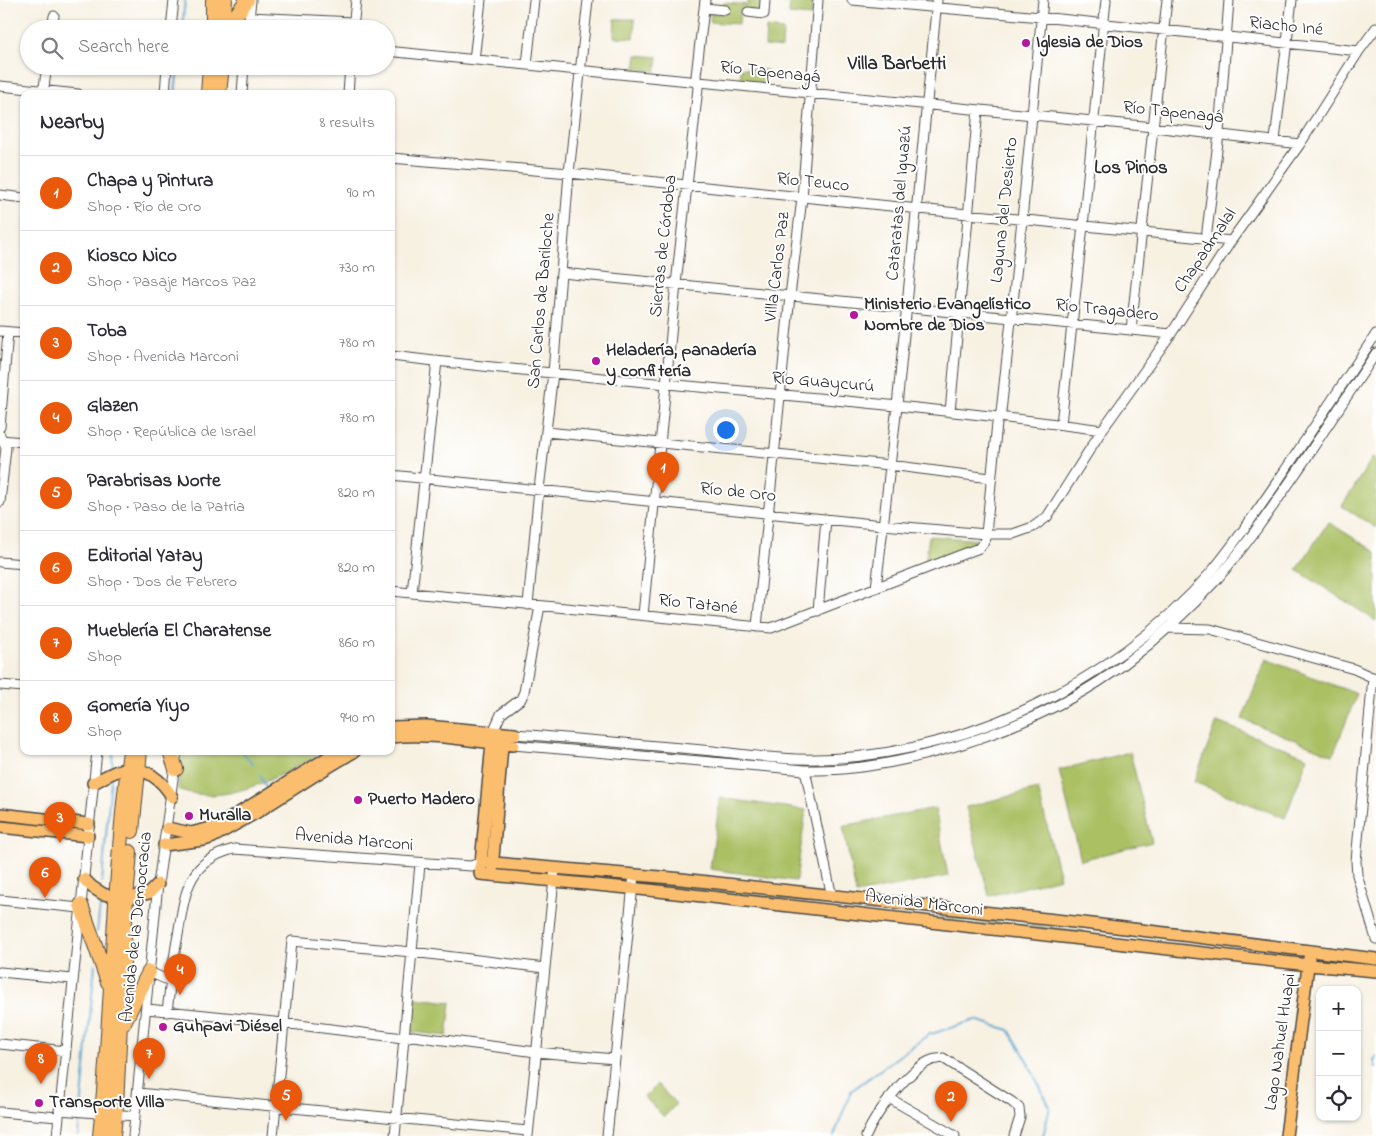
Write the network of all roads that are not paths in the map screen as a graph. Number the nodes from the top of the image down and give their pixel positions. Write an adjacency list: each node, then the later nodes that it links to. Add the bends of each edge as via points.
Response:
1 (174, 0): 26 (street)
2 (213, 0): 27 (highway)
3 (224, 0): 28 (highway)
4 (247, 0): 29 (highway)
5 (251, 0): 23 (street)
6 (356, 0): 32 (street)
7 (481, 0): 40 (street)
8 (534, 0): 41 (street)
9 (588, 0): 42 (street, San Carlos de Bariloche)
10 (765, 0): 21 (street, via 764,14)
11 (818, 0): 58 (street, Villa Carlos Paz)
12 (852, 0): 19 (street, Riacho Iné)
13 (1043, 0): 24 (street, Laguna del Desierto)
14 (1106, 0): 33 (street)
15 (1167, 0): 35 (street)
16 (1229, 0): 36 (street)
17 (1292, 0): 37 (street)
18 (704, 4): 20 (street); 49 (street, Sierras de Córdoba)
19 (936, 4): 24 (street, Riacho Iné); 59 (street, Cataratas del Iguazú)
20 (725, 10)
21 (748, 12)
22 (54, 16): 25 (street)
23 (249, 17): 30 (street); 31 (street)
24 (1041, 17): 33 (street, Riacho Iné); 61 (street, Laguna del Desierto)
25 (53, 20)
26 (172, 20)
27 (212, 20)
28 (225, 20)
29 (232, 20)
30 (249, 20)
31 (288, 20)
32 (354, 20)
33 (1103, 24): 35 (street, Riacho Iné); 62 (street)
34 (1376, 28): 38 (street, Chapadmalal)
35 (1164, 31): 36 (street, Riacho Iné); 63 (street)
36 (1226, 37): 37 (street, Riacho Iné); 64 (street)
37 (1287, 43): 38 (street, Riacho Iné); 65 (street)
38 (1360, 51): 66 (street, Chapadmalal)
39 (395, 52): 40 (street, Río Tapenagá)
40 (474, 60): 41 (street, Río Tapenagá)
41 (527, 65): 42 (street, Río Tapenagá)
42 (580, 70): 49 (street, Río Tapenagá); 68 (street, San Carlos de Bariloche)
43 (46, 75): 52 (street)
44 (166, 75): 53 (street)
45 (209, 75): 54 (highway)
46 (221, 75): 55 (highway)
47 (243, 75): 56 (street)
48 (349, 75): 57 (street)
49 (697, 83): 58 (street, Río Tapenagá); 69 (street, Sierras de Córdoba)
50 (0, 86): 51 (street)
51 (29, 90)
52 (43, 90)
53 (165, 90)
54 (208, 90)
55 (219, 90)
56 (242, 90)
57 (348, 90)
58 (810, 94): 59 (street, Río Tapenagá); 72 (street, Villa Carlos Paz)
59 (926, 104): 60 (street, Río Tapenagá); 73 (street, Cataratas del Iguazú)
60 (978, 110): 61 (street, Río Tapenagá); 74 (street)
61 (1031, 116): 62 (street, Río Tapenagá); 75 (street, Laguna del Desierto)
62 (1093, 121): 63 (street, Río Tapenagá); 76 (street)
63 (1153, 127): 64 (street, Río Tapenagá); 77 (street)
64 (1219, 134): 65 (street, Río Tapenagá); 78 (street)
65 (1274, 140): 66 (street, Río Tapenagá)
66 (1300, 144): 79 (street, Chapadmalal)
67 (395, 158): 68 (street, Río Teuco)
68 (569, 173): 69 (street, Río Teuco); 80 (street, San Carlos de Bariloche)
69 (687, 186): 72 (street, Río Teuco); 81 (street, Sierras de Córdoba)
70 (0, 195): 71 (street)
71 (20, 198)
72 (802, 198): 73 (street, Río Teuco); 82 (street, Villa Carlos Paz)
73 (915, 210): 74 (street, Río Teuco); 83 (street, Cataratas del Iguazú)
74 (968, 215): 75 (street, Río Teuco); 84 (street)
75 (1022, 220): 76 (street, Río Teuco); 85 (street, Laguna del Desierto)
76 (1083, 226): 77 (street, Río Teuco); 86 (street)
77 (1143, 233): 78 (street, Río Teuco); 87 (street)
78 (1206, 239): 79 (street, Río Teuco)
79 (1232, 241): 90 (street, Chapadmalal)
80 (562, 273): 81 (street, Río Tragadero); 95 (street, San Carlos de Bariloche)
81 (676, 284): 82 (street, Río Tragadero); 96 (street, Sierras de Córdoba)
82 (790, 296): 83 (street, Río Tragadero); 97 (street, Villa Carlos Paz)
83 (907, 307): 84 (street, Río Tragadero); 98 (street, Cataratas del Iguazú)
84 (958, 312): 85 (street, Río Tragadero); 99 (street)
85 (1011, 317): 86 (street, Río Tragadero); 100 (street, Laguna del Desierto)
86 (1072, 324): 87 (street, Río Tragadero); 101 (street)
87 (1131, 330): 90 (street, Río Tragadero)
88 (4, 331): 89 (street); 102 (street)
89 (20, 333)
90 (1171, 334): 103 (street, Chapadmalal)
91 (1376, 334): 137 (street, via 1243,531 1212,571 1162,622 1117,657 1040,703 954,737 916,747 847,757 796,758)
92 (1376, 353): 131 (street, via 1251,537 1218,578)
93 (395, 357): 94 (street, Río Guaycurú)
94 (437, 362): 95 (street, Río Guaycurú); 111 (street)
95 (553, 373): 96 (street, Río Guaycurú); 104 (street, San Carlos de Bariloche)
96 (665, 385): 97 (street, Río Guaycurú); 107 (street, Sierras de Córdoba)
97 (780, 395): 98 (street, Río Guaycurú); 108 (street, Villa Carlos Paz)
98 (897, 406): 99 (street, Río Guaycurú); 109 (street, Cataratas del Iguazú)
99 (950, 412): 100 (street, Río Guaycurú)
100 (998, 418): 101 (street, Río Guaycurú); 112 (street, Laguna del Desierto)
101 (1061, 424): 103 (street, Río Guaycurú)
102 (0, 427)
103 (1102, 430): 117 (street, Chapadmalal)
104 (546, 432): 107 (street); 113 (street, San Carlos de Bariloche)
105 (1, 438): 106 (street); 115 (street, via 6,448)
106 (20, 441)
107 (660, 443): 108 (street); 114 (street, Sierras de Córdoba)
108 (775, 455): 109 (street); 116 (street, Villa Carlos Paz)
109 (890, 465): 112 (street); 119 (street, Cataratas del Iguazú)
110 (395, 475): 111 (street, Río de Oro)
111 (424, 478): 113 (street, Río de Oro); 125 (street)
112 (990, 478): 120 (street, Laguna del Desierto)
113 (539, 489): 114 (street, Río de Oro); 126 (street, San Carlos de Bariloche)
114 (653, 500): 116 (street, Río de Oro); 129 (street, Sierras de Córdoba)
115 (0, 502)
116 (770, 512): 118 (street, Río de Oro); 130 (street, Villa Carlos Paz)
117 (1047, 517): 120 (street, Río de Oro, via 1033,528)
118 (826, 519): 119 (street, Río de Oro); 128 (street)
119 (883, 525): 120 (street, Río de Oro); 123 (street, Cataratas del Iguazú)
120 (985, 538): 123 (street, Río Tatané, via 979,548)
121 (0, 562): 122 (street)
122 (20, 564)
123 (876, 588): 128 (street, Río Tatané)
124 (395, 591): 125 (street, Río Tatané)
125 (412, 593): 126 (street, Río Tatané)
126 (528, 605): 127 (street, Río Tatané)
127 (540, 606): 129 (street, Río Tatané); 137 (street, via 524,692 521,700 501,714)
128 (818, 610): 130 (street, Río Tatané, via 771,628)
129 (643, 615): 130 (street, Río Tatané)
130 (757, 627)
131 (1169, 628): 132 (street, via 1210,628 1354,669); 147 (street, via 1090,687 997,731 918,756 843,769)
132 (1375, 678): 171 (street, via 1356,861 1357,875)
133 (0, 684): 134 (street)
134 (20, 686)
135 (395, 727): 137 (main road, via 426,726)
136 (395, 737): 137 (main road)
137 (503, 739): 147 (street); 157 (main road)
138 (97, 755): 148 (street)
139 (130, 755): 145 (highway, Avenida de la Democracia)
140 (138, 755): 145 (highway, Avenida de la Democracia)
141 (171, 755): 146 (highway)
142 (177, 755): 146 (street, Avenida de la Democracia)
143 (332, 755): 153 (main road, via 211,828 191,833)
144 (348, 755): 155 (main road, via 213,837)
145 (132, 769): 148 (main road, via 113,772); 149 (main road, via 156,777); 165 (highway, Avenida de la Democracia)
146 (176, 770): 149 (street, Avenida de la Democracia)
147 (805, 770): 164 (street)
148 (93, 784): 151 (street)
149 (172, 797): 153 (street, Avenida de la Democracia)
150 (0, 814): 151 (main road)
151 (89, 824): 154 (street)
152 (0, 827): 154 (main road)
153 (167, 828): 155 (street, Avenida de la Democracia)
154 (88, 836): 160 (street)
155 (164, 845): 162 (street, Avenida de la Democracia)
156 (420, 864): 157 (street, Avenida Marconi); 174 (street); 183 (street, Avenida Marconi, via 234,849 219,853 198,870 186,890)
157 (483, 868): 158 (main road, Avenida Marconi); 161 (main road, Avenida Marconi)
158 (555, 868): 159 (main road, Avenida Marconi); 161 (street)
159 (634, 876): 163 (street); 164 (main road, Avenida Marconi)
160 (84, 879): 165 (main road, via 103,894); 167 (street)
161 (554, 881): 163 (main road, Avenida Marconi); 178 (street)
162 (158, 884): 165 (main road, via 149,893); 181 (street, Avenida de la Democracia)
163 (633, 888): 168 (main road, Avenida Marconi); 193 (street)
164 (832, 897): 168 (main road); 169 (main road, Avenida Marconi)
165 (121, 898): 184 (highway, Avenida de la Democracia); 188 (highway, Avenida de la Democracia)
166 (0, 900): 167 (street)
167 (80, 907): 182 (street); 184 (highway)
168 (831, 911): 172 (main road, Avenida Marconi)
169 (1092, 924): 170 (main road, Avenida Marconi); 172 (main road)
170 (1186, 936): 173 (main road); 175 (main road, Avenida Marconi)
171 (1376, 939)
172 (1091, 940): 173 (main road, Avenida Marconi)
173 (1185, 951): 177 (main road, Avenida Marconi)
174 (412, 952): 178 (street); 187 (street, via 292,941); 189 (street)
175 (1310, 952): 176 (main road, Avenida Marconi); 177 (main road, Lago Nahuel Huapi)
176 (1376, 959)
177 (1309, 965): 179 (main road, Avenida Marconi); 213 (main road, Lago Nahuel Huapi)
178 (545, 968): 192 (street)
179 (1376, 971)
180 (0, 972): 182 (street)
181 (150, 972): 183 (street); 185 (street, Avenida de la Democracia); 188 (highway)
182 (72, 979): 191 (street)
183 (170, 981): 186 (street)
184 (110, 990): 199 (highway, Avenida de la Democracia)
185 (147, 1009): 186 (street); 194 (street, Avenida de la Democracia)
186 (167, 1012): 187 (street)
187 (284, 1023): 189 (street); 196 (street)
188 (120, 1030): 199 (highway, Avenida de la Democracia)
189 (403, 1038): 192 (street, via 413,1036); 201 (street)
190 (0, 1044): 191 (street)
191 (66, 1051): 198 (street)
192 (536, 1052): 193 (street); 202 (street)
193 (615, 1058): 209 (street)
194 (138, 1093): 196 (street); 200 (street, Avenida de la Democracia)
195 (889, 1098): 210 (street); 211 (street); 212 (street, via 922,1065 943,1058 1019,1108 1020,1117)
196 (276, 1106): 201 (street); 207 (street)
197 (0, 1112): 198 (street)
198 (59, 1114): 199 (street); 203 (street)
199 (109, 1114): 200 (street); 204 (highway, Avenida de la Democracia); 205 (highway, Avenida de la Democracia)
200 (135, 1116): 206 (street, Avenida de la Democracia)
201 (396, 1118): 202 (street); 208 (street)
202 (528, 1134)
203 (57, 1136)
204 (100, 1136)
205 (113, 1136)
206 (133, 1136)
207 (274, 1136)
208 (395, 1136)
209 (607, 1136)
210 (866, 1136)
211 (955, 1136)
212 (1014, 1136)
213 (1286, 1136)

